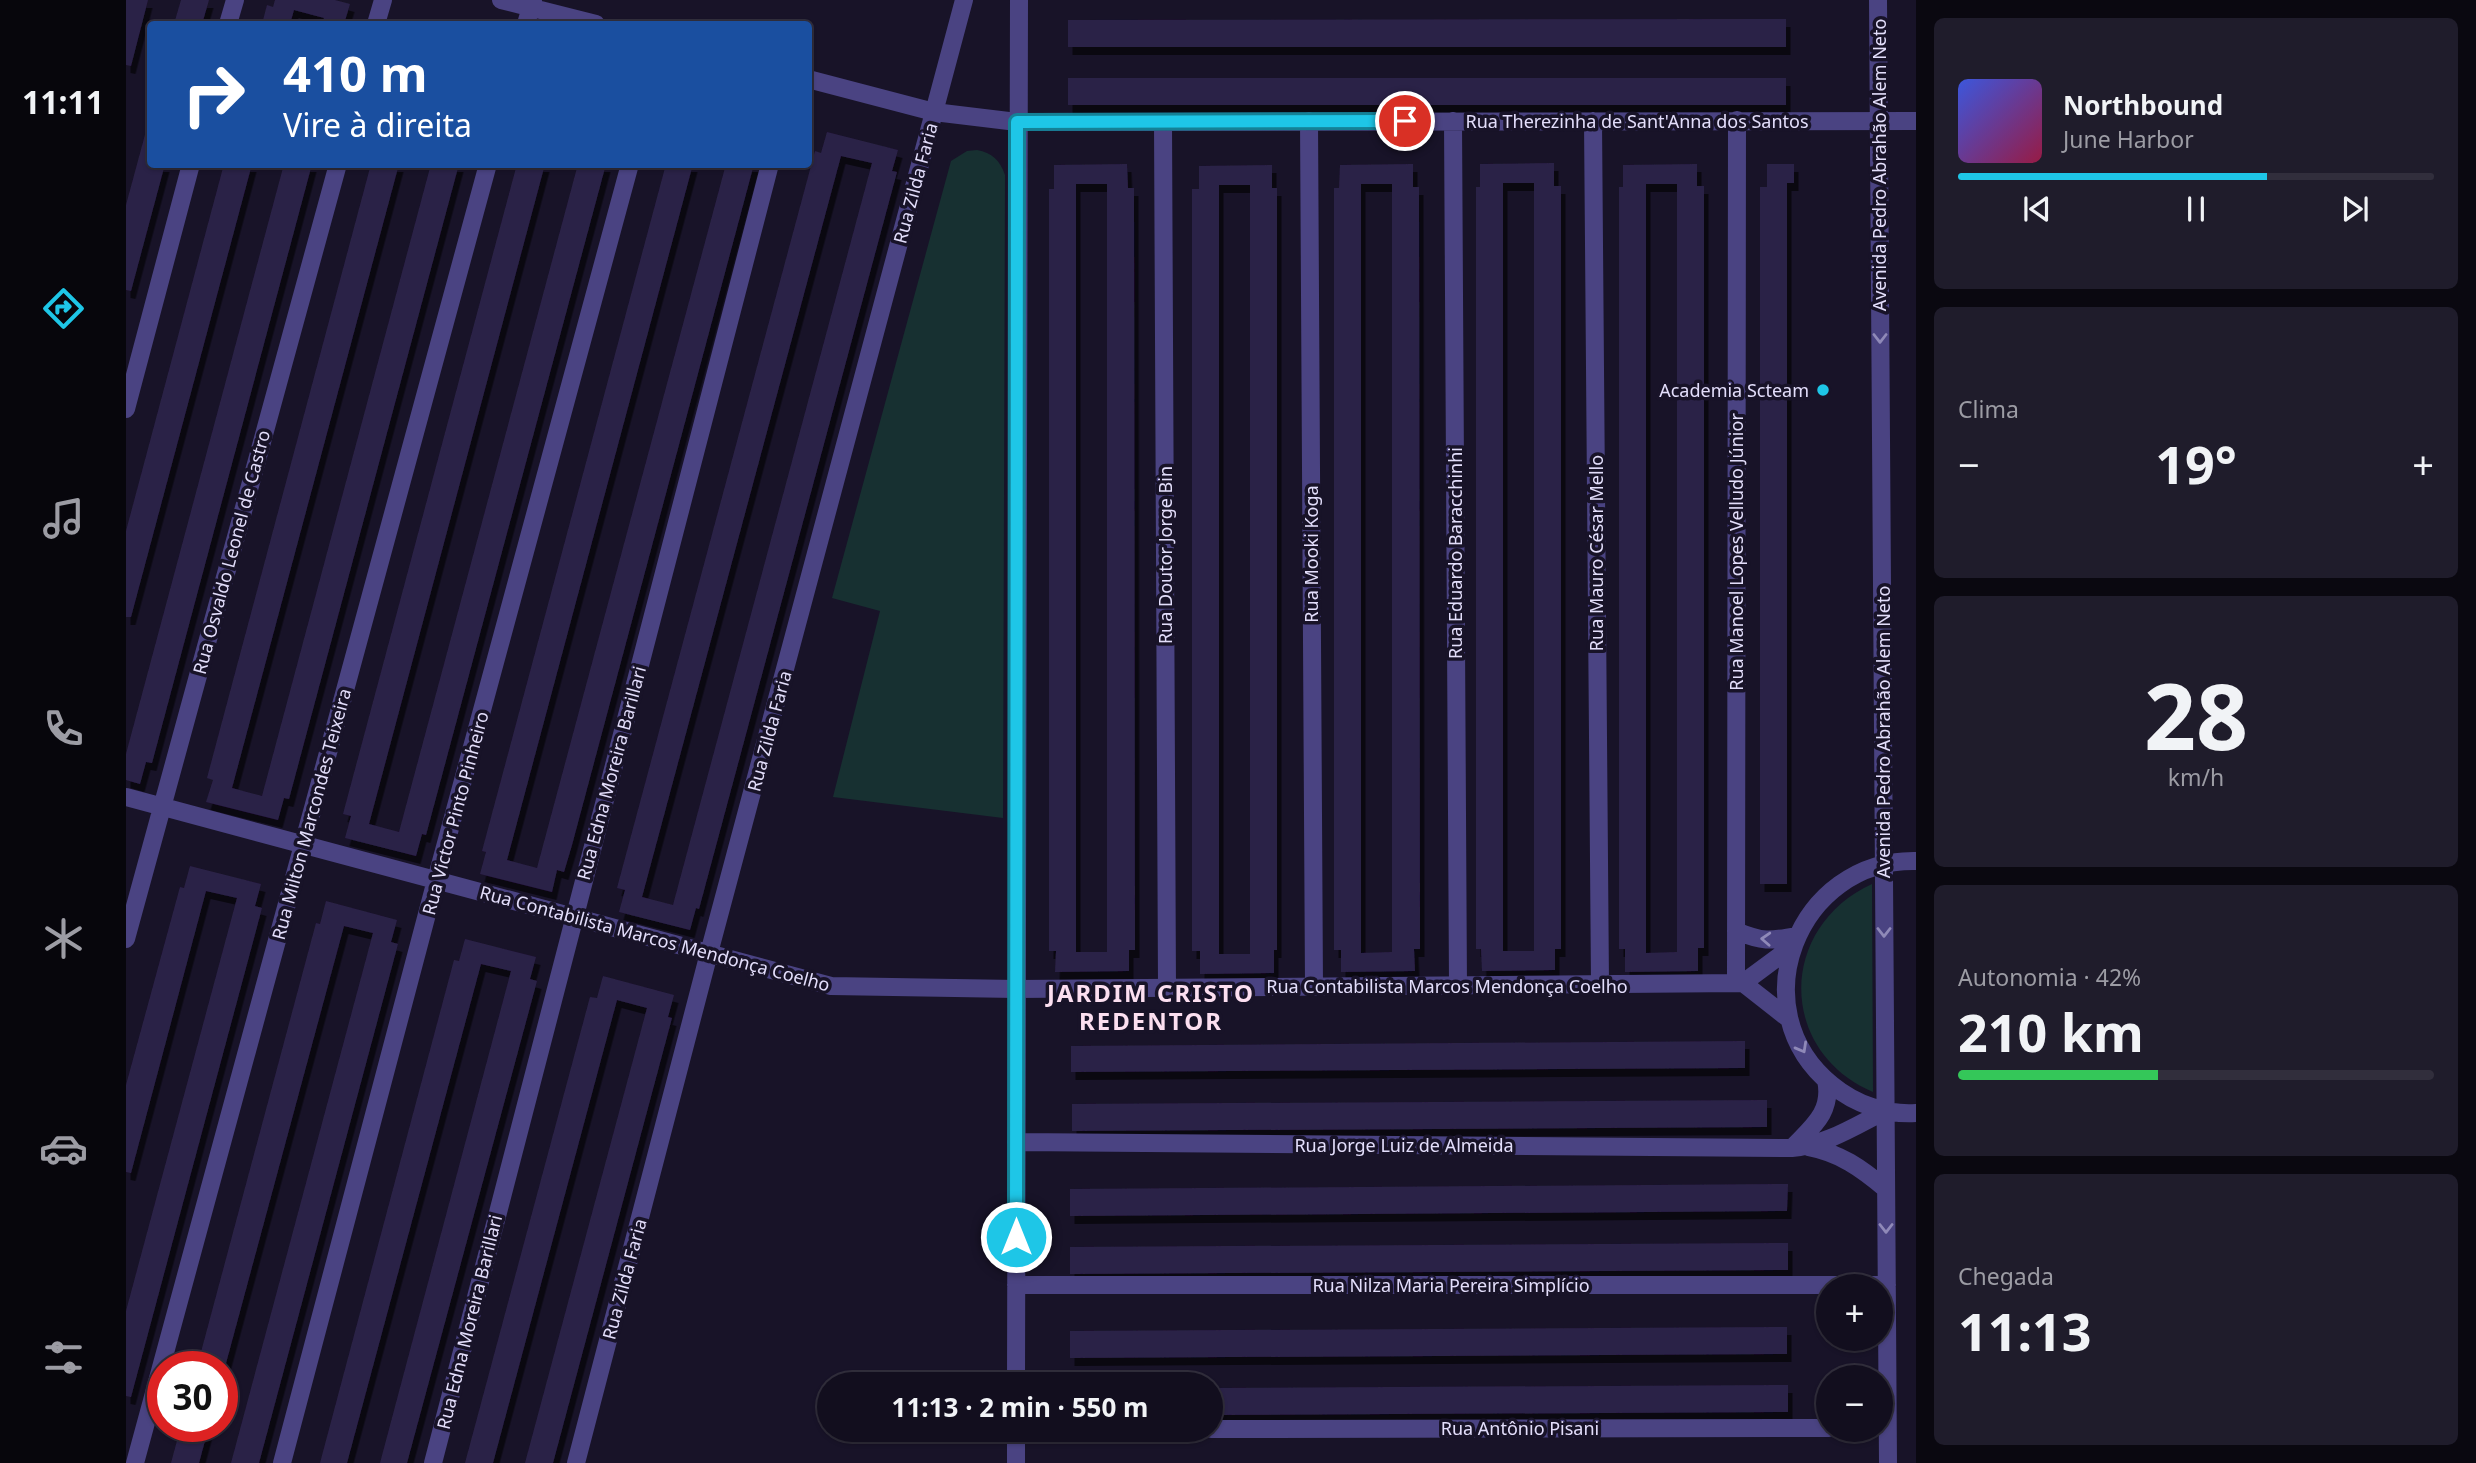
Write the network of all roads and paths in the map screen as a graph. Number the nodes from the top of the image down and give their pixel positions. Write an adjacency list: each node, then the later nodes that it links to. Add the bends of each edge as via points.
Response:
1 (235, 0): 8 (street)
2 (383, 0): 9 (street)
3 (501, 0): 7 (street)
4 (964, 0): 12 (street, Rua Zilda Faria)
5 (1019, 0): 19 (street)
6 (1878, 0): 14 (street, Avenida Pedro Abrahão Alem Neto)
7 (530, 11): 10 (street)
8 (229, 21)
9 (377, 21)
10 (581, 21)
11 (812, 80): 12 (street, Rua Therezinha de Sant'Anna dos Santos)
12 (934, 112): 19 (street, Rua Therezinha de Sant'Anna dos Santos); 37 (street, Rua Zilda Faria)
13 (1737, 120): 14 (street, Rua Therezinha de Sant'Anna dos Santos); 17 (street, Rua Therezinha de Sant'Anna dos Santos); 34 (street, Rua Manoel Lopes Velludo Júnior)
14 (1879, 120): 18 (street, Rua Therezinha de Sant'Anna dos Santos); 31 (street, Avenida Pedro Abrahão Alem Neto, one-way to 31)
15 (1309, 121): 16 (street, Rua Therezinha de Sant'Anna dos Santos); 20 (street, Rua Therezinha de Sant'Anna dos Santos); 41 (street, Rua Mooki Koga)
16 (1453, 121): 17 (street, Rua Therezinha de Sant'Anna dos Santos); 40 (street, Rua Eduardo Baracchinhi)
17 (1593, 121): 39 (street, Rua Mauro César Mello)
18 (1916, 121)
19 (1017, 122): 20 (street, Rua Therezinha de Sant'Anna dos Santos); 43 (street)
20 (1163, 122): 42 (street, Rua Doutor Jorge Bin)
21 (190, 168): 26 (street)
22 (337, 168): 28 (street, Rua Osvaldo Leonel de Castro)
23 (487, 168): 29 (street, Rua Milton Marcondes Teixeira)
24 (629, 168): 32 (street, Rua Victor Pinto Pinheiro)
25 (769, 168): 33 (street, Rua Edna Moreira Barillari)
26 (126, 409)
27 (126, 797): 28 (street, Rua Contabilista Marcos Mendonça Coelho)
28 (161, 807): 29 (street, Rua Contabilista Marcos Mendonça Coelho); 35 (street, Rua Osvaldo Leonel de Castro)
29 (303, 845): 32 (street, Rua Contabilista Marcos Mendonça Coelho); 59 (street, Rua Milton Marcondes Teixeira)
30 (1916, 861): 31 (street)
31 (1884, 864): 36 (street, via 1837,886 1810,913); 46 (street, Avenida Pedro Abrahão Alem Neto, one-way to 46)
32 (436, 880): 33 (street, Rua Contabilista Marcos Mendonça Coelho); 60 (street, Rua Victor Pinto Pinheiro)
33 (574, 917): 37 (street, Rua Contabilista Marcos Mendonça Coelho); 61 (street, Rua Edna Moreira Barillari)
34 (1736, 931): 36 (street, one-way to 34, via 1757,939); 38 (street, Rua Manoel Lopes Velludo Júnior)
35 (126, 939)
36 (1795, 941): 38 (street); 44 (street, via 1786,983)
37 (709, 953): 43 (street, Rua Contabilista Marcos Mendonça Coelho, via 831,986); 62 (street, Rua Zilda Faria)
38 (1740, 983): 39 (street, Rua Contabilista Marcos Mendonça Coelho); 44 (street)
39 (1600, 984): 40 (street, Rua Contabilista Marcos Mendonça Coelho)
40 (1458, 986): 41 (street, Rua Contabilista Marcos Mendonça Coelho)
41 (1314, 987): 42 (street, Rua Contabilista Marcos Mendonça Coelho)
42 (1167, 988): 43 (street, Rua Contabilista Marcos Mendonça Coelho)
43 (1016, 989): 48 (street)
44 (1790, 1019): 45 (street, one-way to 45, via 1803,1052)
45 (1826, 1080): 46 (street, via 1855,1101); 49 (street, via 1827,1104)
46 (1885, 1111): 47 (street); 49 (street, Rua Jorge Luiz de Almeida, via 1832,1138); 50 (street, Avenida Pedro Abrahão Alem Neto)
47 (1916, 1113)
48 (1016, 1142): 49 (street, Rua Jorge Luiz de Almeida); 52 (street)
49 (1800, 1147): 50 (street, via 1826,1150 1858,1165)
50 (1886, 1189): 51 (street, Avenida Pedro Abrahão Alem Neto, one-way to 51)
51 (1887, 1274)
52 (1016, 1285): 53 (street, Rua Nilza Maria Pereira Simplício); 54 (street)
53 (1816, 1286)
54 (1016, 1372)
55 (1816, 1428): 56 (street, Rua Antônio Pisani)
56 (1223, 1429)
57 (1016, 1442): 63 (street)
58 (1886, 1442): 64 (street, Avenida Pedro Abrahão Alem Neto)
59 (135, 1463)
60 (282, 1463)
61 (433, 1463)
62 (576, 1463)
63 (1016, 1463)
64 (1888, 1463)

